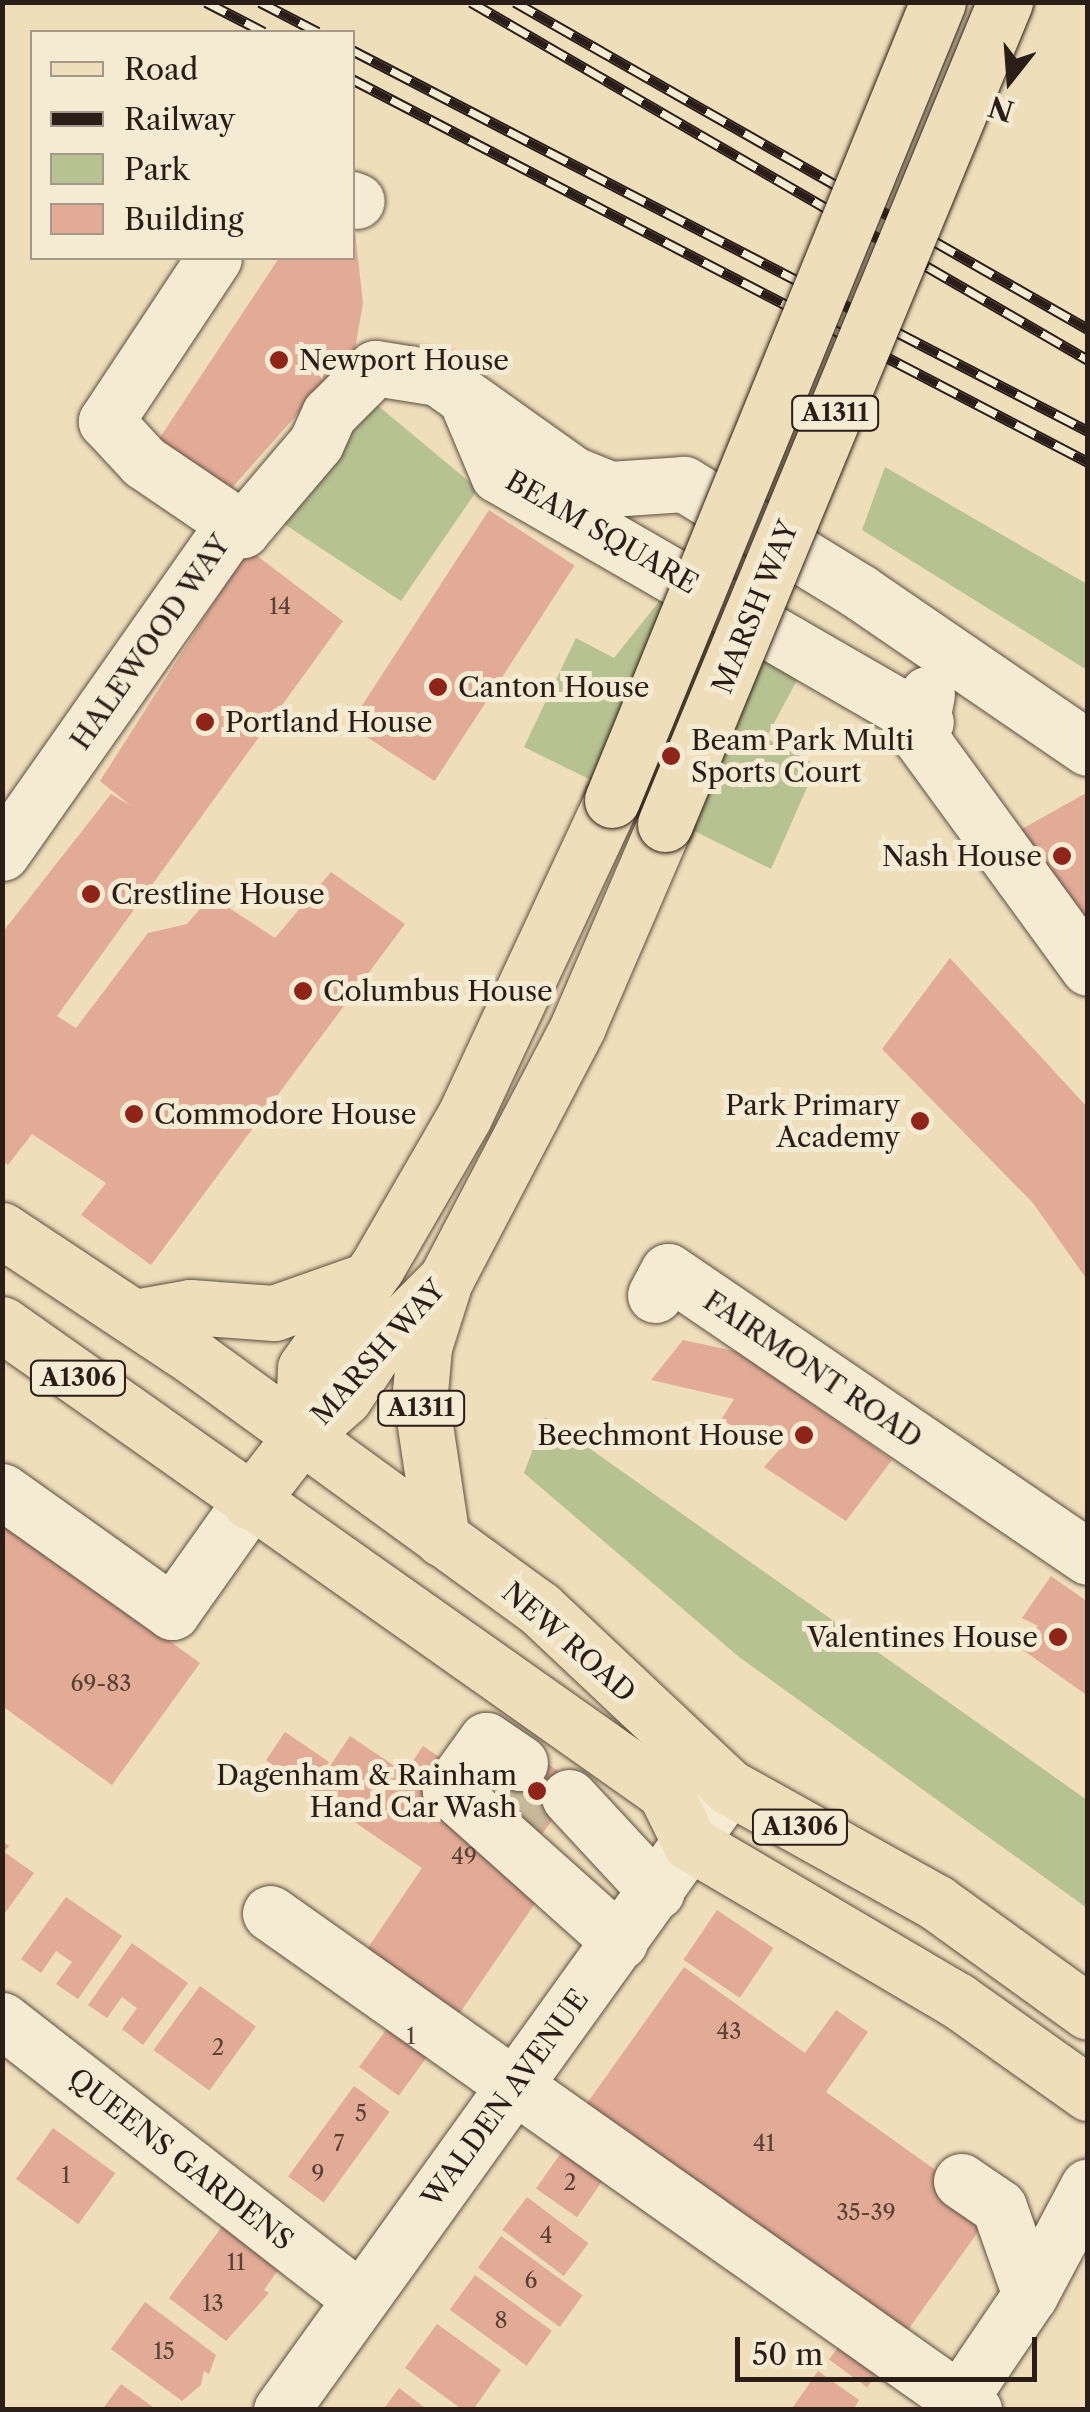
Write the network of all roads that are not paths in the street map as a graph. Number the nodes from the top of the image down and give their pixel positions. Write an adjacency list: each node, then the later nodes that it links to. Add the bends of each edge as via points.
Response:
1 (938, 2): 13 (main road, MARSH WAY / A1311, bridge, via 612,800 464,1117)
2 (1005, 2): 12 (main road, MARSH WAY / A1311, bridge, via 578,1026)
3 (213, 260): 5 (street, via 106,421 144,462)
4 (468, 404): 5 (street, HALEWOOD WAY, via 438,378 375,368 329,414 316,443 242,530); 6 (street, HALEWOOD WAY, via 573,474 610,489 684,484); 7 (street, BEAM SQUARE, via 498,474)
5 (234, 524): 9 (street, HALEWOOD WAY)
6 (919, 637): 7 (street); 8 (street, HALEWOOD WAY)
7 (926, 722): 10 (street, via 919,736)
8 (1088, 748)
9 (2, 853)
10 (1088, 968)
11 (2, 1230): 15 (main road, NEW ROAD / A1306)
12 (446, 1279): 17 (main road, MARSH WAY / A1311, via 378,1348 344,1398); 20 (main road, A1311, via 424,1347 420,1392)
13 (367, 1280): 15 (main road, via 274,1313 190,1307); 17 (main road, MARSH WAY / A1311, via 305,1368)
14 (661, 1283): 21 (street, FAIRMONT ROAD, via 949,1477)
15 (134, 1317): 17 (main road, NEW ROAD / A1306)
16 (2, 1324): 19 (main road, A1306)
17 (302, 1435): 19 (main road, MARSH WAY / A1311); 20 (main road, NEW ROAD / A1306)
18 (2, 1491): 19 (street, via 172,1612)
19 (250, 1502): 25 (main road, A1306, via 664,1792)
20 (442, 1539): 23 (main road, NEW ROAD / A1306, via 539,1608)
21 (1088, 1557)
22 (498, 1770): 27 (street, via 450,1790)
23 (729, 1787): 25 (street, WALDEN AVENUE); 28 (main road, NEW ROAD / A1306, via 937,1904)
24 (561, 1809): 27 (street)
25 (690, 1843): 27 (street, WALDEN AVENUE); 31 (main road, A1306, via 958,2000)
26 (270, 1913): 30 (street)
27 (639, 1917): 30 (street, WALDEN AVENUE)
28 (1088, 2012)
29 (2, 2020): 35 (street, QUEENS GARDENS)
30 (513, 2087): 35 (street, WALDEN AVENUE); 36 (street)
31 (1088, 2092)
32 (961, 2181): 34 (street, via 999,2207)
33 (1088, 2186): 34 (street)
34 (1030, 2295): 36 (street)
35 (360, 2298): 37 (street, WALDEN AVENUE)
36 (962, 2406)
37 (281, 2410)

